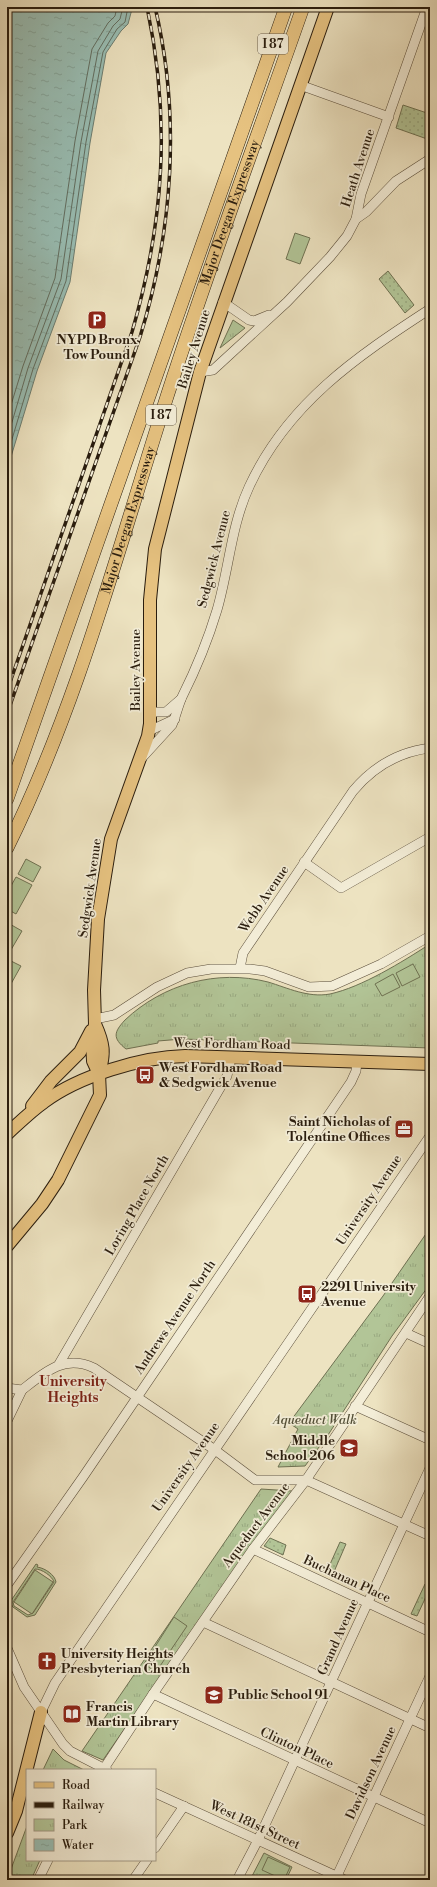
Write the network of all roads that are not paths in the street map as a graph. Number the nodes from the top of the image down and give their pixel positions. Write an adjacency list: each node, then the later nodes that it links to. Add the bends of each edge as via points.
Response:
1 (286, 7): 21 (highway, Major Deegan Expressway / I 87)
2 (303, 7): 23 (highway, Major Deegan Expressway / I 87, via 179,361 72,693 43,768)
3 (328, 7): 5 (main road, Bailey Avenue)
4 (427, 7): 6 (street, Heath Avenue)
5 (300, 85): 6 (street); 9 (main road, Bailey Avenue)
6 (389, 117): 8 (street, Heath Avenue, via 361,194)
7 (430, 158): 8 (street, via 396,181)
8 (356, 219): 11 (street, Heath Avenue, via 347,236 330,257)
9 (223, 302): 12 (street); 14 (main road, Bailey Avenue)
10 (430, 309): 15 (street, Sedgwick Avenue, via 382,340 345,369 311,398 278,436 249,487 240,510 217,609 192,680)
11 (274, 314): 12 (street, Heath Avenue); 13 (street, Heath Avenue)
12 (254, 321): 13 (street)
13 (255, 331): 14 (street, Heath Avenue, via 212,370)
14 (200, 372): 16 (main road, Bailey Avenue, via 155,549 150,600)
15 (182, 698): 16 (street, Sedgwick Avenue, via 166,712); 17 (street, Sedgwick Avenue)
16 (151, 712): 18 (main road, Bailey Avenue)
17 (175, 719): 18 (street); 20 (street, Sedgwick Avenue)
18 (149, 734): 20 (main road, Sedgwick Avenue)
19 (430, 748): 24 (street, Webb Avenue, via 395,758 367,776)
20 (139, 762): 27 (main road, Sedgwick Avenue, via 111,839 98,919)
21 (7, 799)
22 (430, 837): 24 (street, via 341,888)
23 (7, 848)
24 (304, 862): 26 (street, Webb Avenue, via 243,953)
25 (430, 936): 26 (street, via 381,964 332,986 309,987 265,971)
26 (240, 968): 27 (street, via 187,973 156,987 114,1015)
27 (95, 1021): 31 (main road, Sedgwick Avenue, via 102,1038 104,1057); 32 (main road, via 82,1049)
28 (231, 1058): 29 (main road, West Fordham Road); 31 (main road, West Fordham Road, via 172,1057); 38 (street, Loring Place North, via 227,1076)
29 (356, 1061): 30 (main road, West Fordham Road); 41 (street, Andrews Avenue North, via 356,1071 351,1082)
30 (430, 1064)
31 (99, 1074): 32 (main road, West Fordham Road, via 55,1095); 34 (main road, Sedgwick Avenue, via 99,1099 58,1180 42,1204)
32 (11, 1128)
33 (430, 1136): 45 (street, University Avenue)
34 (7, 1246)
35 (430, 1296): 36 (street, Aqueduct Avenue)
36 (406, 1333): 37 (street); 42 (street, Aqueduct Avenue)
37 (430, 1344)
38 (59, 1364): 40 (street); 41 (street, via 85,1363)
39 (7, 1388): 40 (street)
40 (22, 1390): 43 (street)
41 (136, 1397): 45 (street); 51 (street, Andrews Avenue North)
42 (355, 1406): 44 (street); 47 (street, Aqueduct Avenue)
43 (7, 1421)
44 (430, 1440)
45 (215, 1450): 47 (street, via 255,1480); 59 (street, University Avenue, via 55,1683)
46 (430, 1468): 48 (street, Grand Avenue)
47 (306, 1480): 48 (street); 50 (street, Aqueduct Avenue)
48 (404, 1524): 49 (street); 52 (street, Grand Avenue)
49 (430, 1536)
50 (253, 1549): 52 (street, Buchanan Place); 53 (street, Aqueduct Avenue)
51 (7, 1585)
52 (367, 1603): 54 (street, Buchanan Place); 57 (street, Grand Avenue)
53 (203, 1622): 57 (street); 58 (street, Aqueduct Avenue)
54 (430, 1632)
55 (7, 1648): 59 (street, via 24,1687)
56 (430, 1676): 60 (street, Davidson Avenue)
57 (331, 1682): 60 (street); 62 (street, Grand Avenue)
58 (153, 1694): 62 (street, Clinton Place); 65 (street, Aqueduct Avenue)
59 (41, 1712): 63 (main road, University Avenue); 64 (street, via 70,1751)
60 (410, 1719): 61 (street); 68 (street, Davidson Avenue)
61 (430, 1728)
62 (295, 1761): 68 (street, Clinton Place); 72 (street, Grand Avenue)
63 (27, 1769)
64 (103, 1769)
65 (106, 1769)
66 (26, 1771): 71 (main road, University Avenue, via 16,1811)
67 (156, 1793): 69 (street, West 181st Street)
68 (374, 1798): 70 (street, Clinton Place); 76 (street, Davidson Avenue)
69 (184, 1806): 72 (street, West 181st Street); 73 (street)
70 (430, 1823)
71 (7, 1833)
72 (258, 1840): 76 (street, West 181st Street); 79 (street, Grand Avenue)
73 (156, 1847)
74 (48, 1861): 77 (street)
75 (146, 1861): 78 (street)
76 (339, 1879)
77 (38, 1880)
78 (133, 1880)
79 (237, 1880)

